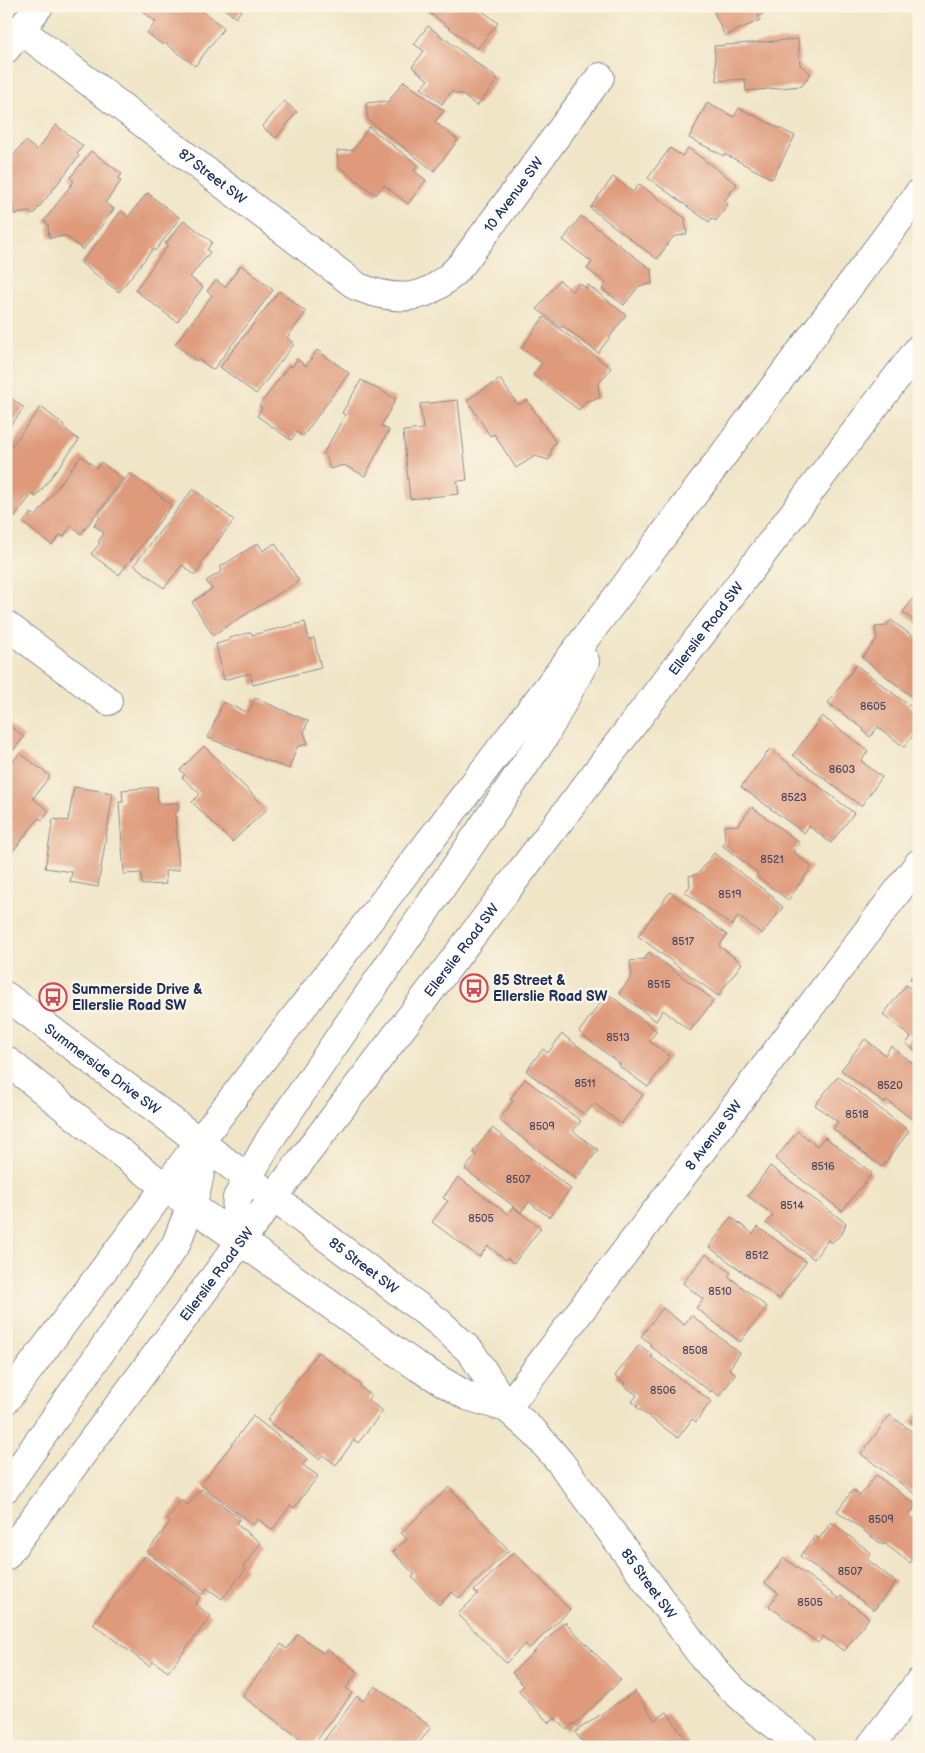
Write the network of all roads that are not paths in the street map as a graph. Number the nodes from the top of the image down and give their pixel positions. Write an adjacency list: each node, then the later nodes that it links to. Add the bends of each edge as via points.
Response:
1 (39, 6): 2 (main road)
2 (13, 40): 5 (main road, 87 Street SW, via 358,287 376,294)
3 (600, 77): 5 (main road, 10 Avenue SW, via 462,264 443,283)
4 (919, 193): 7 (main road)
5 (414, 296)
6 (919, 348): 16 (main road, Ellerslie Road SW)
7 (623, 589): 13 (main road); 14 (main road, via 544,737 275,1131)
8 (6, 625): 9 (main road)
9 (108, 701)
10 (919, 863): 20 (main road, 8 Avenue SW)
11 (6, 996): 13 (main road, Summerside Drive SW)
12 (6, 1060): 15 (main road)
13 (200, 1141): 14 (main road, 85 Street SW); 15 (main road); 17 (main road, via 201,1169)
14 (248, 1177): 16 (main road, 85 Street SW); 18 (main road, via 237,1198 235,1222)
15 (165, 1187): 17 (main road, 85 Street SW); 19 (main road)
16 (274, 1197): 18 (main road, Ellerslie Road SW); 20 (main road, 85 Street SW, via 440,1323 472,1352)
17 (191, 1206): 18 (main road, 85 Street SW); 21 (main road, via 176,1244)
18 (241, 1242): 20 (main road, 85 Street SW, via 418,1367 467,1396); 22 (main road, Ellerslie Road SW)
19 (6, 1400)
20 (507, 1408): 24 (main road, 85 Street SW, via 560,1462 702,1656 734,1691)
21 (6, 1488)
22 (6, 1556)
23 (919, 1682): 25 (main road)
24 (804, 1747)
25 (870, 1747)

